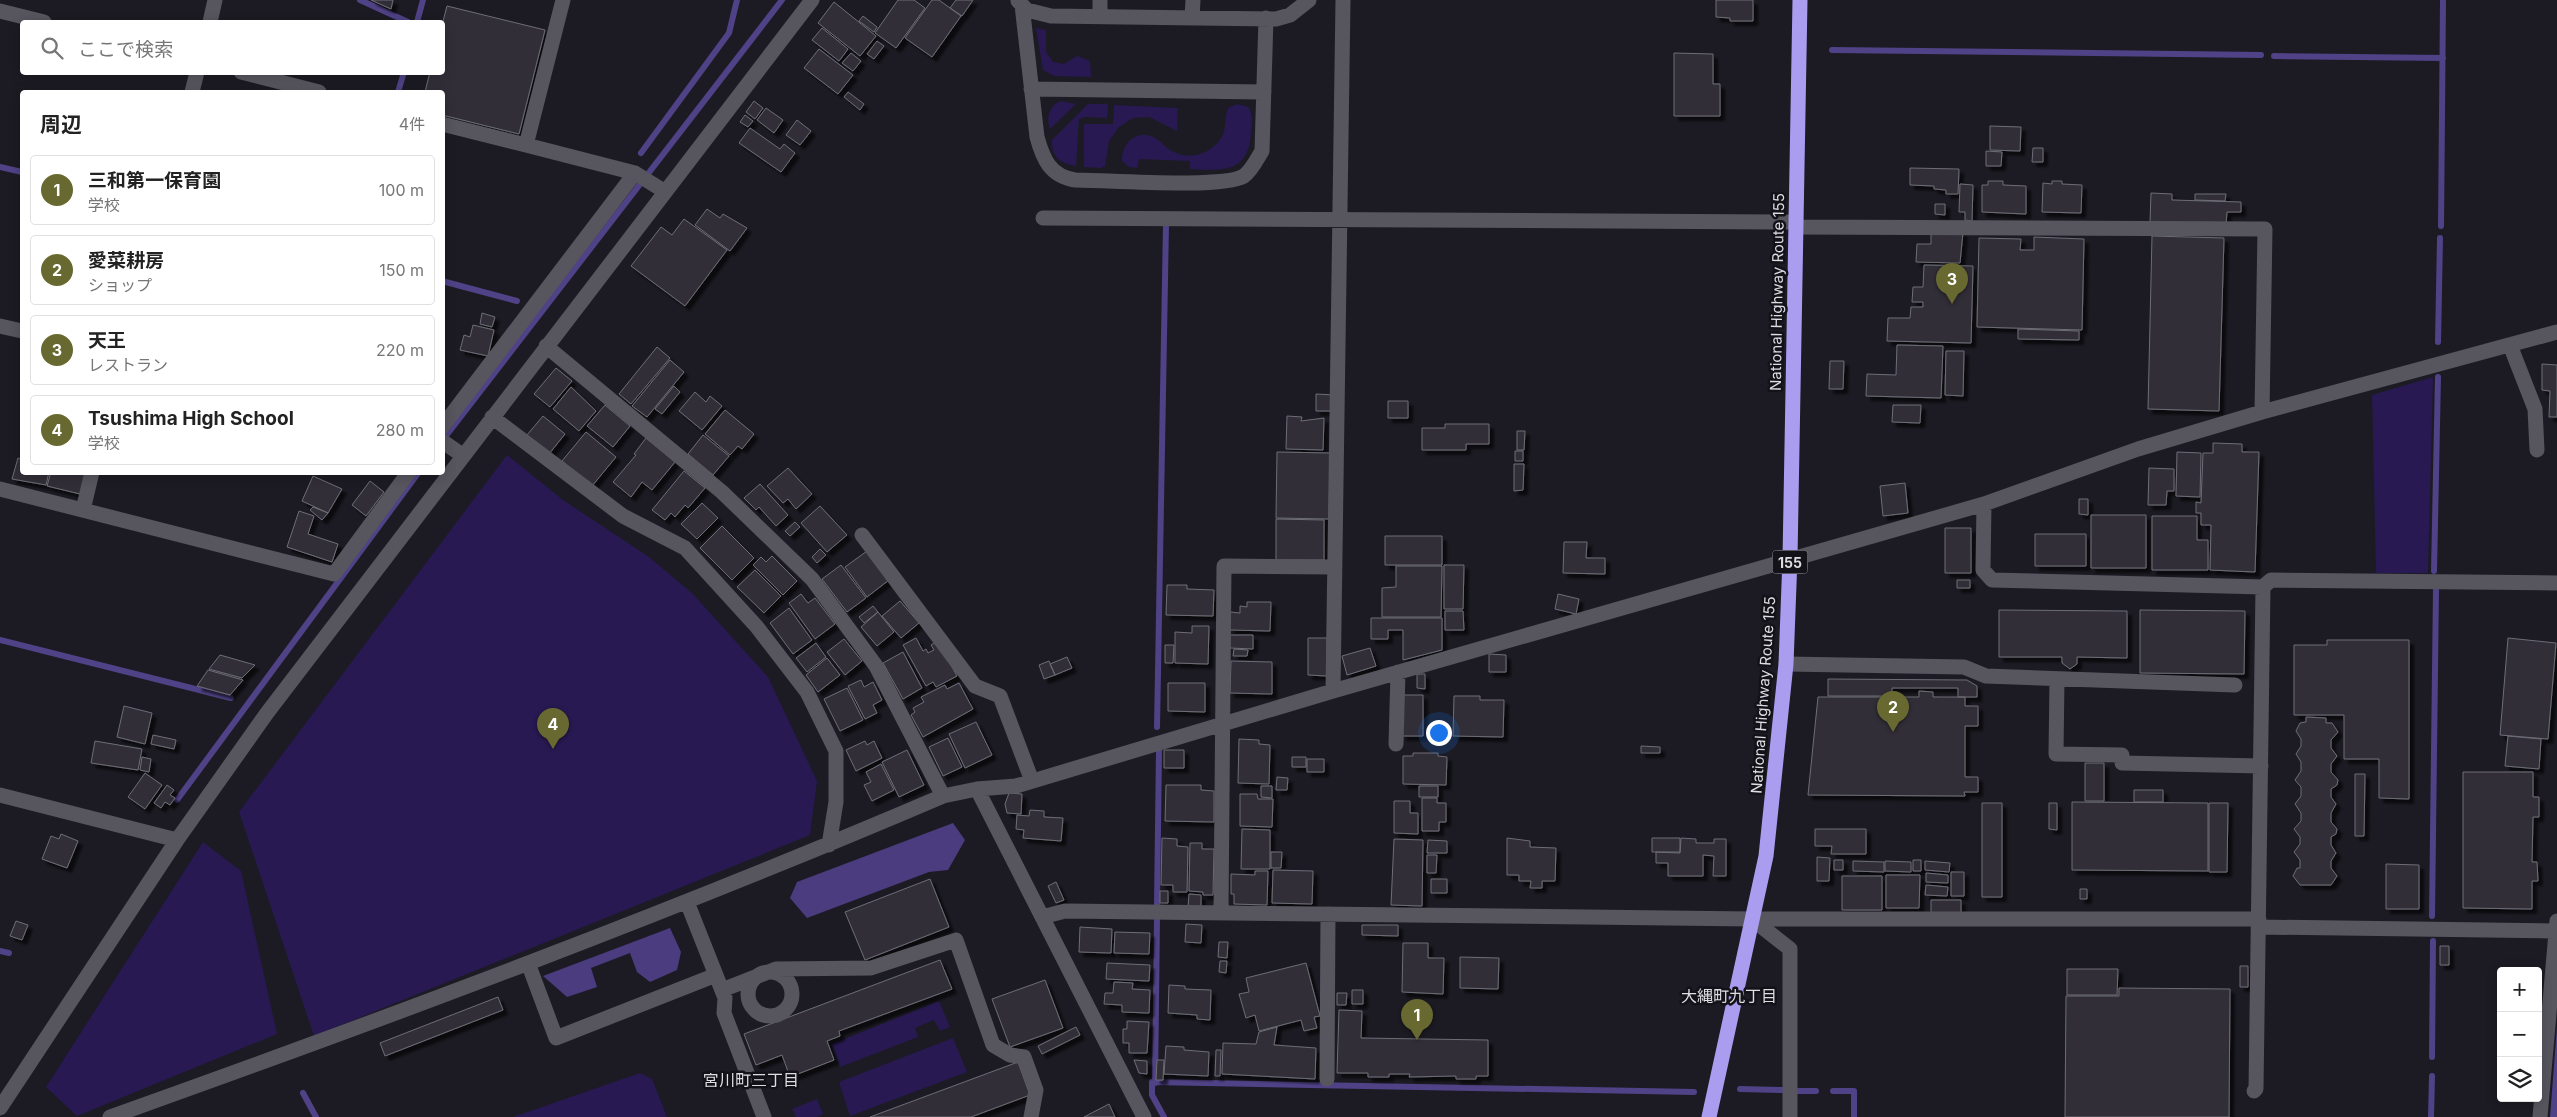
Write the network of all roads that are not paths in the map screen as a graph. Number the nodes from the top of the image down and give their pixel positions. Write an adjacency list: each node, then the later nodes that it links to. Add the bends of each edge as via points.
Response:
1 (215, 0): 15 (street)
2 (563, 0): 23 (street)
3 (812, 0): 25 (street)
4 (1100, 0): 11 (street)
5 (1193, 0): 12 (street)
6 (1309, 0): 13 (street, via 1290,15)
7 (1343, 0): 27 (street)
8 (1800, 0): 28 (highway, National Highway Route 155 / 155)
9 (1020, 3): 11 (street, via 1036,14); 18 (street)
10 (0, 11): 14 (street)
11 (1100, 17): 12 (street)
12 (1192, 18): 13 (street)
13 (1266, 18): 21 (street)
14 (36, 20)
15 (210, 20)
16 (196, 75): 19 (street)
17 (252, 75): 20 (street)
18 (1031, 88): 21 (street); 21 (street, via 1040,150 1046,163 1063,178 1217,183 1244,176 1262,151)
19 (192, 90)
20 (311, 90)
21 (1264, 92)
22 (445, 125): 23 (street)
23 (526, 145): 24 (street)
24 (642, 177): 25 (street); 36 (street)
25 (664, 191): 33 (street)
26 (1042, 218): 27 (street)
27 (1342, 220): 28 (street); 47 (street)
28 (1796, 225): 34 (street, via 2264,229); 46 (highway, National Highway Route 155 / 155)
29 (0, 326): 30 (street)
30 (20, 331)
31 (2557, 332): 32 (street)
32 (2510, 345): 34 (street); 38 (street, via 2535,409)
33 (546, 346): 35 (street); 61 (street, via 722,492 812,579 876,666)
34 (2262, 412): 43 (street, via 2138,449)
35 (492, 417): 37 (street); 63 (street, via 623,516 685,548 757,627 807,692 836,751 836,802)
36 (445, 423)
37 (452, 448)
38 (2538, 450)
39 (91, 475): 44 (street)
40 (406, 475): 44 (street, via 334,574)
41 (433, 475): 62 (street)
42 (0, 489): 44 (street)
43 (1984, 504): 46 (street); 49 (street, via 1983,570 1992,580)
44 (83, 510)
45 (862, 535): 58 (street, via 976,686 1000,696)
46 (1790, 558): 50 (highway, National Highway Route 155 / 155); 51 (street)
47 (1335, 567): 54 (street); 55 (street, via 1224,566)
48 (2557, 583): 49 (street, via 2271,580)
49 (2263, 587): 57 (street)
50 (1786, 664): 52 (street, via 1964,667 1986,676); 68 (highway, National Highway Route 155 / 155, via 1766,856)
51 (1398, 672): 54 (street); 56 (street)
52 (2057, 679): 53 (street); 57 (street, via 2056,754 2122,756 2122,763)
53 (2235, 685)
54 (1333, 691): 55 (street)
55 (1222, 724): 58 (street); 65 (street)
56 (1396, 744)
57 (2261, 766): 69 (street)
58 (1032, 781): 59 (street)
59 (977, 790): 61 (street); 67 (street)
60 (0, 795): 62 (street)
61 (943, 796): 63 (street)
62 (177, 840): 76 (street)
63 (829, 845): 64 (street)
64 (687, 902): 71 (street); 72 (street)
65 (1222, 913): 66 (street); 67 (street, via 1064,911)
66 (1328, 914): 68 (street); 74 (street)
67 (1042, 917): 80 (street)
68 (1752, 919): 69 (street); 81 (highway, National Highway Route 155 / 155); 82 (street, via 1790,949)
69 (2259, 923): 70 (street); 75 (street)
70 (2557, 926): 83 (street)
71 (528, 963): 72 (street, via 556,1038); 77 (street)
72 (716, 975): 73 (street)
73 (722, 990): 78 (street, via 726,998 724,1013); 79 (street, via 776,970 871,968 956,940 993,1045 1010,1055 1024,1057 1036,1090)
74 (1327, 1079)
75 (2254, 1091)
76 (0, 1108)
77 (110, 1117)
78 (764, 1117)
79 (1030, 1117)
80 (1144, 1117)
81 (1709, 1117)
82 (1790, 1117)
83 (2540, 1117)

